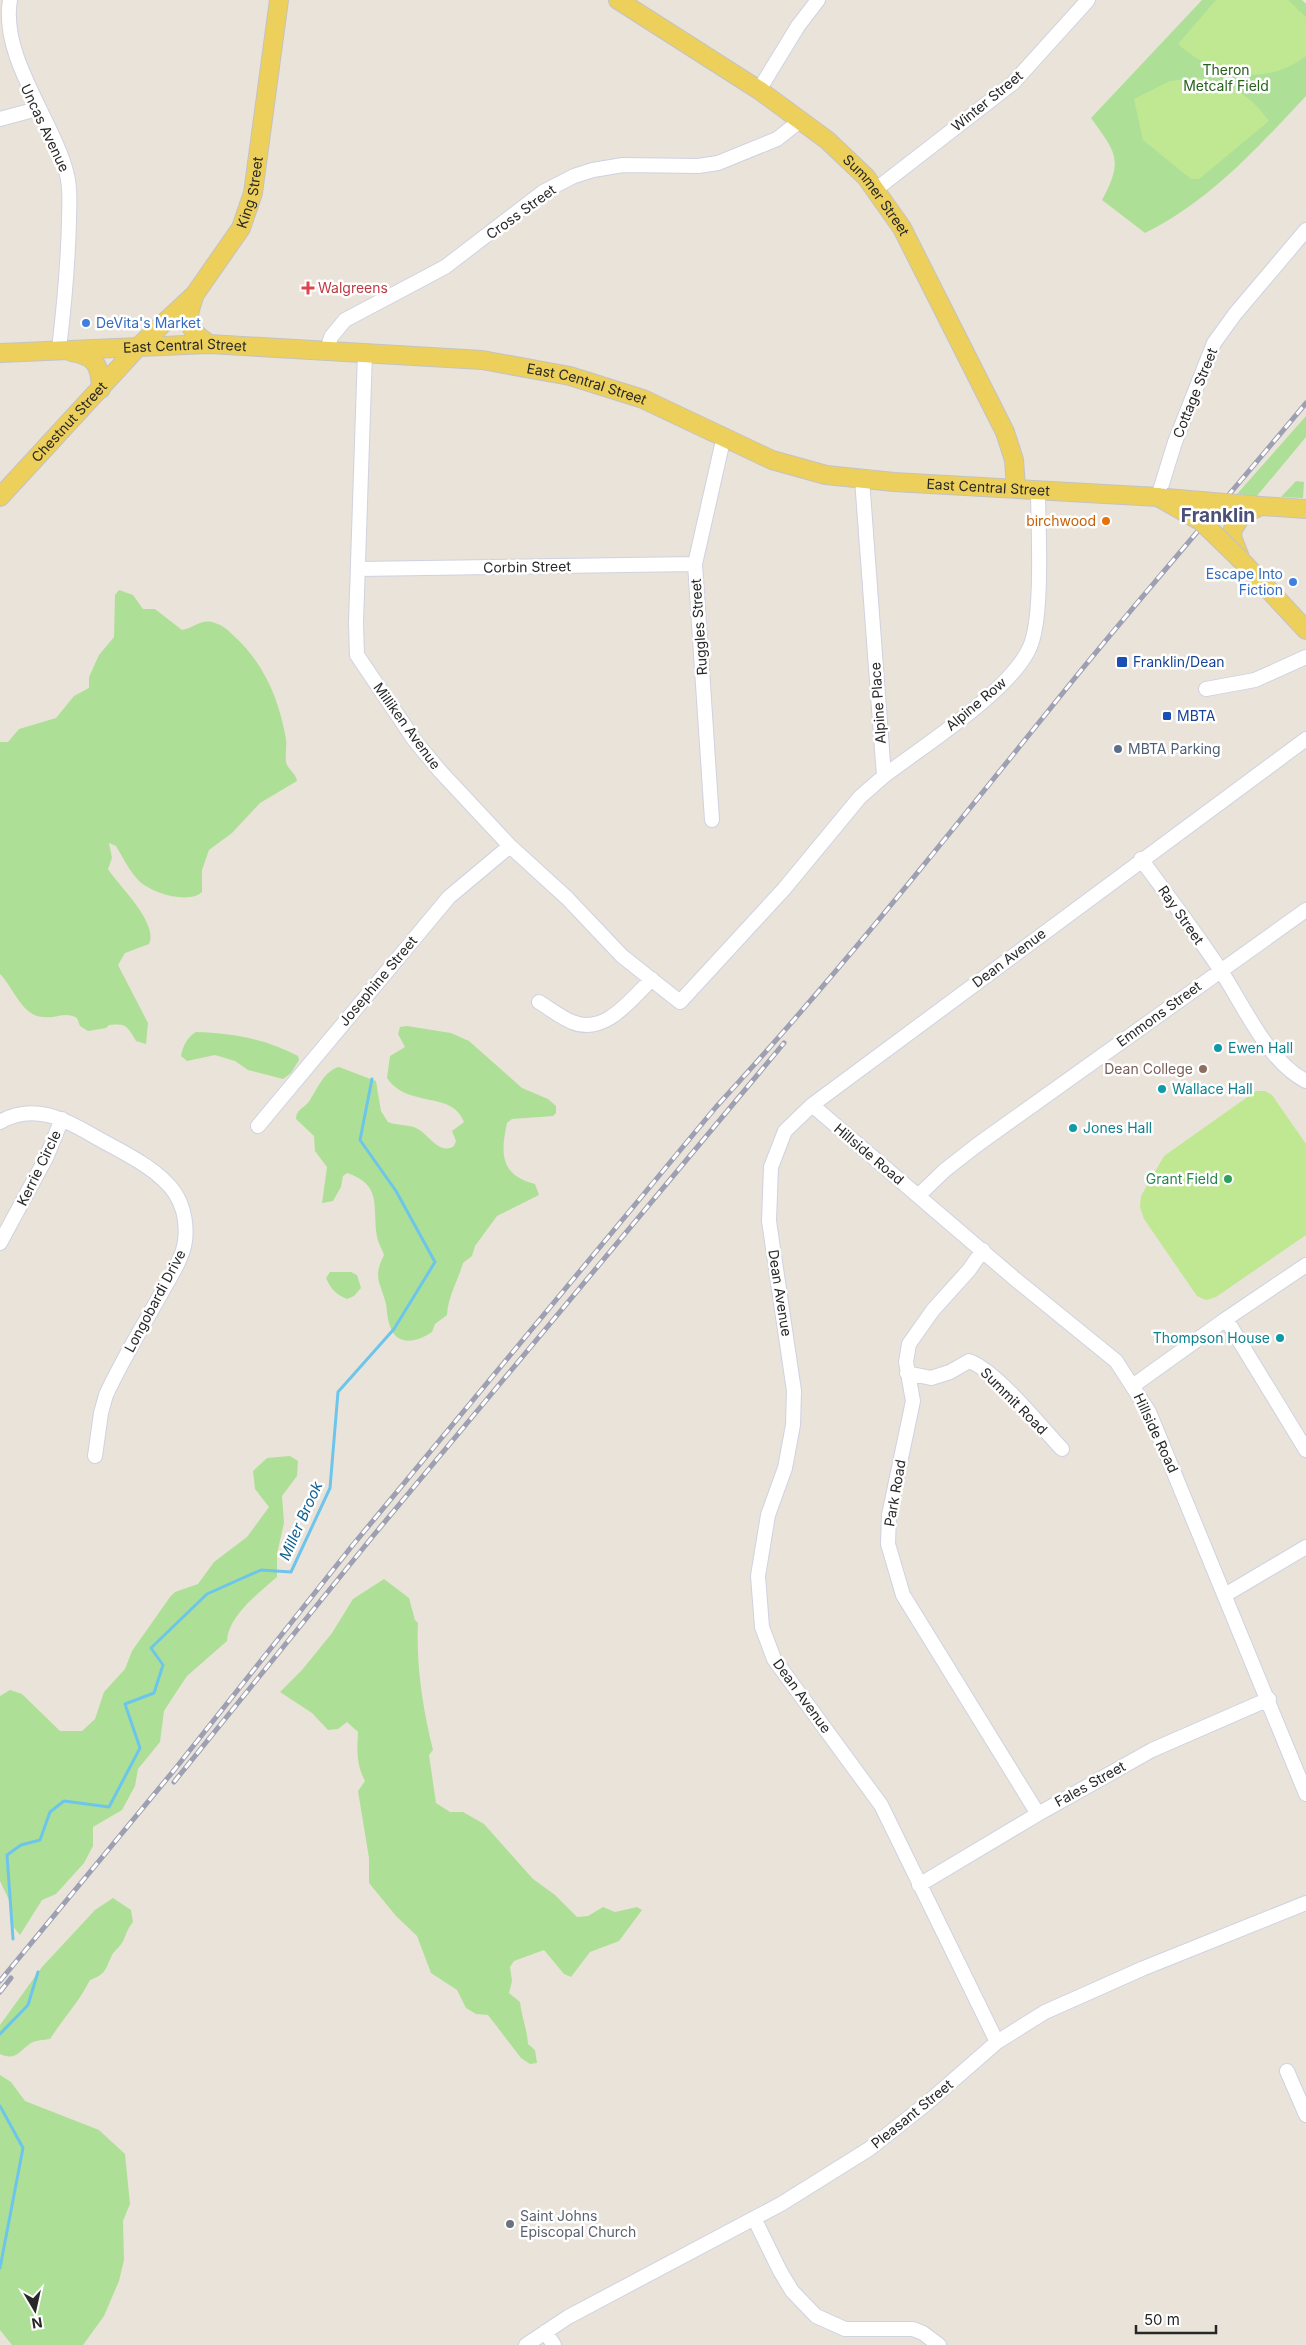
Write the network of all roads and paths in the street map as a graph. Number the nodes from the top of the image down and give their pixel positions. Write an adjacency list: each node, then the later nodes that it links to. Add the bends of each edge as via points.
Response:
1 (10, 0): 7 (street, Uncas Avenue, via 5,13 6,42)
2 (279, 0): 12 (main road, King Street, via 259,156 248,210 232,243)
3 (618, 0): 6 (main road, Summer Street)
4 (818, 0): 6 (street)
5 (1088, 0): 10 (street, Winter Street, via 1013,83)
6 (759, 90): 9 (main road, Summer Street)
7 (37, 109): 8 (street); 15 (street, Uncas Avenue, via 68,176 68,248)
8 (0, 119)
9 (800, 121): 10 (main road, Summer Street, via 850,161); 16 (street, Cross Street, via 777,139 718,162 698,166 623,165 574,176 543,192 445,267 346,320 331,337)
10 (875, 190): 22 (main road, Summer Street, via 902,228 1005,432 1014,460)
11 (1306, 230): 25 (street, Cottage Street, via 1214,343 1175,442)
12 (195, 294): 13 (main road, via 187,315 190,327); 14 (main road, King Street)
13 (209, 344): 14 (main road, East Central Street); 16 (main road, East Central Street)
14 (139, 346): 15 (main road, East Central Street); 19 (main road, Chestnut Street)
15 (58, 349): 17 (main road, East Central Street); 19 (main road, via 86,354 95,362)
16 (327, 350): 18 (main road, East Central Street)
17 (0, 353)
18 (365, 353): 20 (main road, East Central Street, via 482,360 570,376 643,399); 30 (street, Milliken Avenue)
19 (101, 389): 24 (main road, Chestnut Street)
20 (724, 436): 21 (main road, East Central Street, via 772,460 797,468); 29 (street, Ruggles Street)
21 (862, 479): 22 (main road, East Central Street); 35 (street, Alpine Place)
22 (1016, 487): 23 (main road, East Central Street)
23 (1038, 489): 25 (main road, East Central Street); 35 (street, Alpine Row, via 1038,593 1029,649 1008,678 977,706)
24 (0, 497)
25 (1158, 497): 26 (main road, East Central Street, bridge); 28 (main road, bridge, via 1202,522)
26 (1261, 506): 27 (main road, East Central Street); 28 (main road, bridge, via 1242,516 1233,529 1233,544)
27 (1306, 509)
28 (1241, 560): 31 (main road)
29 (695, 564): 30 (street, Corbin Street); 36 (street, Ruggles Street)
30 (358, 569): 37 (street, Milliken Avenue, via 357,655 415,741)
31 (1306, 630)
32 (1306, 657): 33 (street, via 1255,680)
33 (1206, 689)
34 (1306, 739): 38 (street, Dean Avenue)
35 (884, 776): 41 (street, Milliken Avenue, via 860,796 784,889 680,1002)
36 (712, 820)
37 (510, 846): 41 (street, Milliken Avenue, via 568,898 622,956); 47 (street, Josephine Street, via 449,897)
38 (1141, 859): 40 (street, Ray Street); 44 (street, Dean Avenue)
39 (1306, 910): 40 (street, Emmons Street)
40 (1220, 970): 43 (street, Ray Street, via 1274,1054 1290,1072); 48 (street, Emmons Street, via 977,1145)
41 (652, 979): 42 (street, via 614,1017 594,1025 573,1022)
42 (538, 1002)
43 (1306, 1081)
44 (812, 1105): 48 (street, Hillside Road); 63 (street, Dean Avenue, via 785,1130 771,1167 769,1221 794,1391 793,1425 785,1468 768,1515 758,1576 760,1611 774,1659 881,1805)
45 (62, 1119): 46 (street, Longobardi Drive, via 35,1112); 49 (street, Kerrie Circle, via 46,1158); 57 (street, Longobardi Drive, via 136,1160 159,1177 175,1193 185,1224 185,1242 173,1272 106,1396)
46 (0, 1122)
47 (258, 1126)
48 (919, 1195): 50 (street, Hillside Road)
49 (0, 1243)
50 (983, 1250): 53 (street, Park Road, via 915,1334 906,1362); 54 (street, Hillside Road, via 1116,1361)
51 (1306, 1265): 52 (street)
52 (1226, 1319): 54 (street); 56 (street)
53 (908, 1373): 55 (street, Summit Road, via 931,1378 969,1361 979,1365); 62 (street, Park Road, via 913,1401 889,1515 890,1552 903,1595)
54 (1134, 1385): 59 (street, Hillside Road)
55 (1062, 1449)
56 (1306, 1450)
57 (95, 1456)
58 (1306, 1547): 59 (street)
59 (1225, 1595): 60 (street, Hillside Road)
60 (1269, 1699): 61 (street, Hillside Road); 62 (street, Fales Street, via 1152,1750)
61 (1306, 1794)
62 (1038, 1814): 63 (street, Fales Street)
63 (919, 1885): 65 (street, Dean Avenue)
64 (1306, 1903): 65 (street, Pleasant Street, via 1091,1991 1045,2012)
65 (997, 2042): 68 (street, Pleasant Street, via 869,2149)
66 (1287, 2071): 67 (street)
67 (1306, 2115)
68 (754, 2218): 69 (street, Pleasant Street); 72 (street, via 788,2284 816,2316 845,2329 913,2329)
69 (545, 2332): 70 (street, Pleasant Street); 71 (street)
70 (526, 2345)
71 (554, 2345)
72 (939, 2345)

